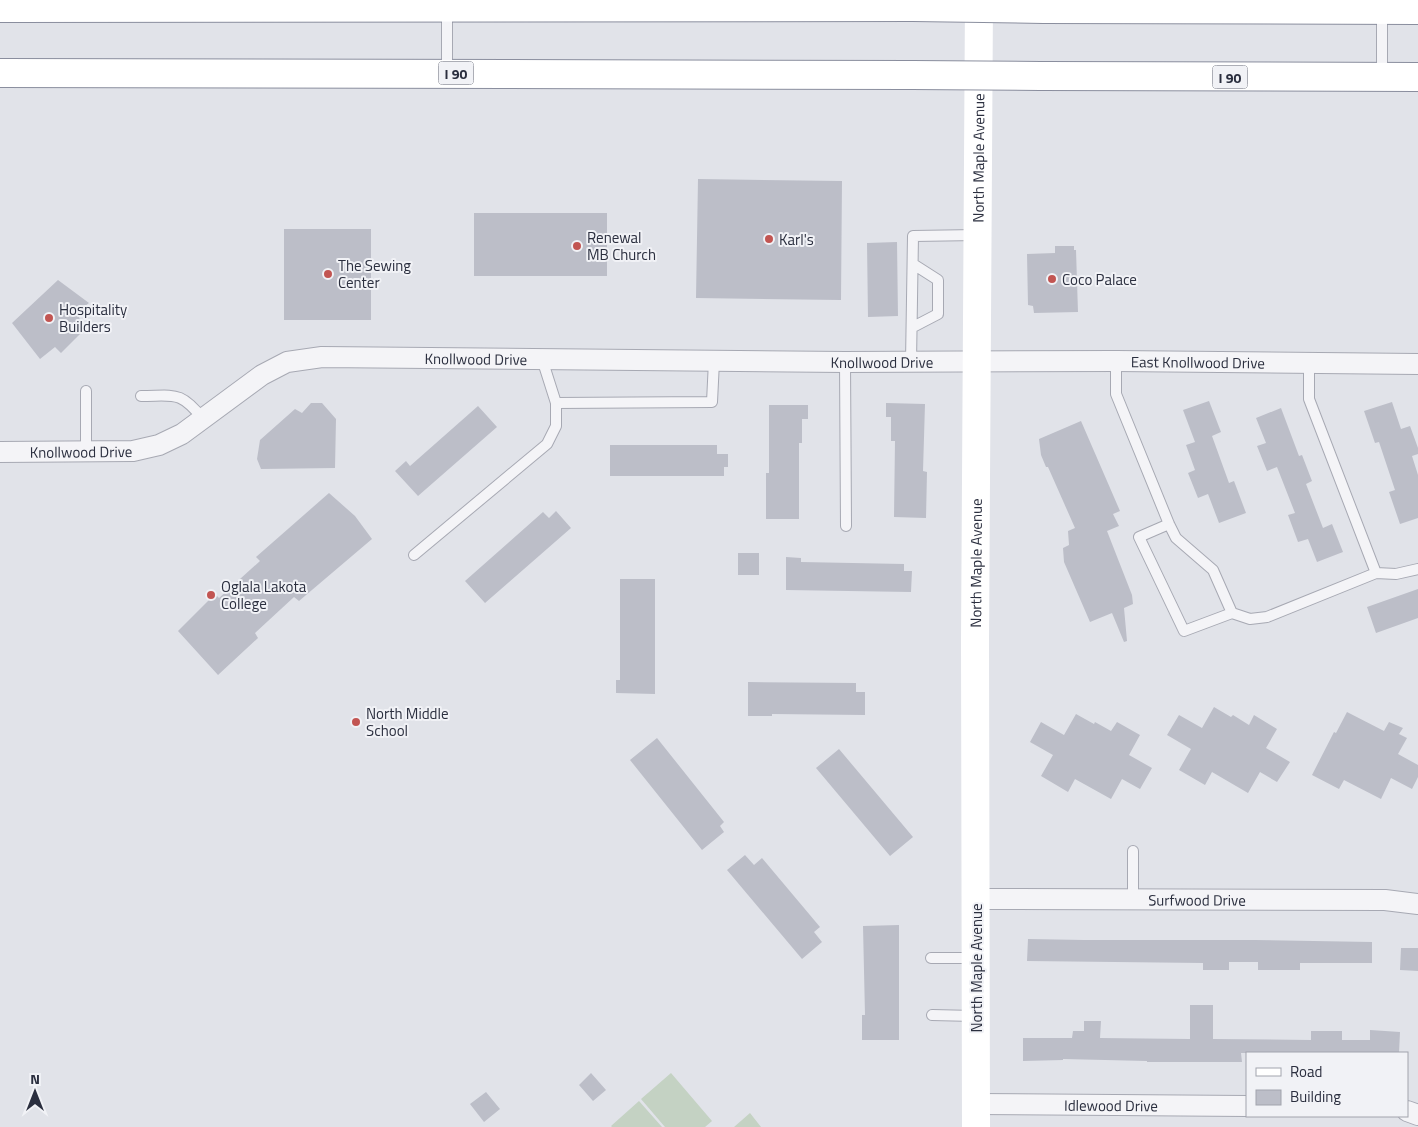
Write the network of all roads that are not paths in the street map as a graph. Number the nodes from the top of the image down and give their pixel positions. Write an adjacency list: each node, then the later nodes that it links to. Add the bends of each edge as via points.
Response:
1 (979, 0): 12 (main road, North Maple Avenue)
2 (0, 2): 3 (main road)
3 (105, 7): 4 (main road); 5 (main road)
4 (447, 7): 6 (main road, bridge); 9 (lane)
5 (0, 8)
6 (1382, 10): 7 (main road); 10 (lane)
7 (1418, 10)
8 (0, 72): 9 (main road, I 90)
9 (447, 73): 10 (main road, I 90, bridge)
10 (1382, 77): 11 (main road, I 90)
11 (1418, 77)
12 (978, 235): 13 (lane, via 913,236); 20 (main road, North Maple Avenue)
13 (913, 264): 14 (lane); 14 (lane, via 938,280 938,314)
14 (913, 327): 19 (lane)
15 (542, 359): 16 (street, Knollwood Drive); 25 (lane); 26 (street, Knollwood Drive, via 322,357 287,362 262,375)
16 (714, 361): 18 (street, Knollwood Drive); 25 (lane, via 712,402)
17 (1116, 361): 20 (street, East Knollwood Drive); 21 (street, East Knollwood Drive); 29 (lane, via 1116,394)
18 (845, 362): 19 (street, Knollwood Drive); 30 (lane)
19 (911, 362): 20 (street, Knollwood Drive)
20 (978, 362): 36 (main road, North Maple Avenue)
21 (1309, 363): 22 (street, East Knollwood Drive); 33 (lane, via 1309,399)
22 (1418, 364)
23 (86, 392): 28 (lane)
24 (141, 396): 26 (lane, via 184,399)
25 (556, 403): 31 (lane, via 556,426 548,444)
26 (203, 419): 28 (street, Knollwood Drive, via 159,445 133,451)
27 (0, 452): 28 (street, Knollwood Drive)
28 (86, 452)
29 (1169, 524): 34 (lane, via 1176,538 1213,570); 34 (lane, via 1139,537 1184,631)
30 (846, 526)
31 (414, 555)
32 (1418, 569): 33 (lane, via 1396,574)
33 (1376, 573): 34 (lane, via 1267,617 1250,619)
34 (1232, 613)
35 (1133, 851): 37 (lane)
36 (976, 899): 37 (street, Surfwood Drive); 40 (main road, North Maple Avenue)
37 (1133, 899): 38 (street, Surfwood Drive, via 1385,900)
38 (1418, 904)
39 (931, 958): 40 (lane)
40 (976, 958): 42 (main road, North Maple Avenue)
41 (932, 1015): 42 (lane)
42 (976, 1016): 44 (main road, North Maple Avenue)
43 (1246, 1106): 44 (street, Idlewood Drive)
44 (976, 1115)

